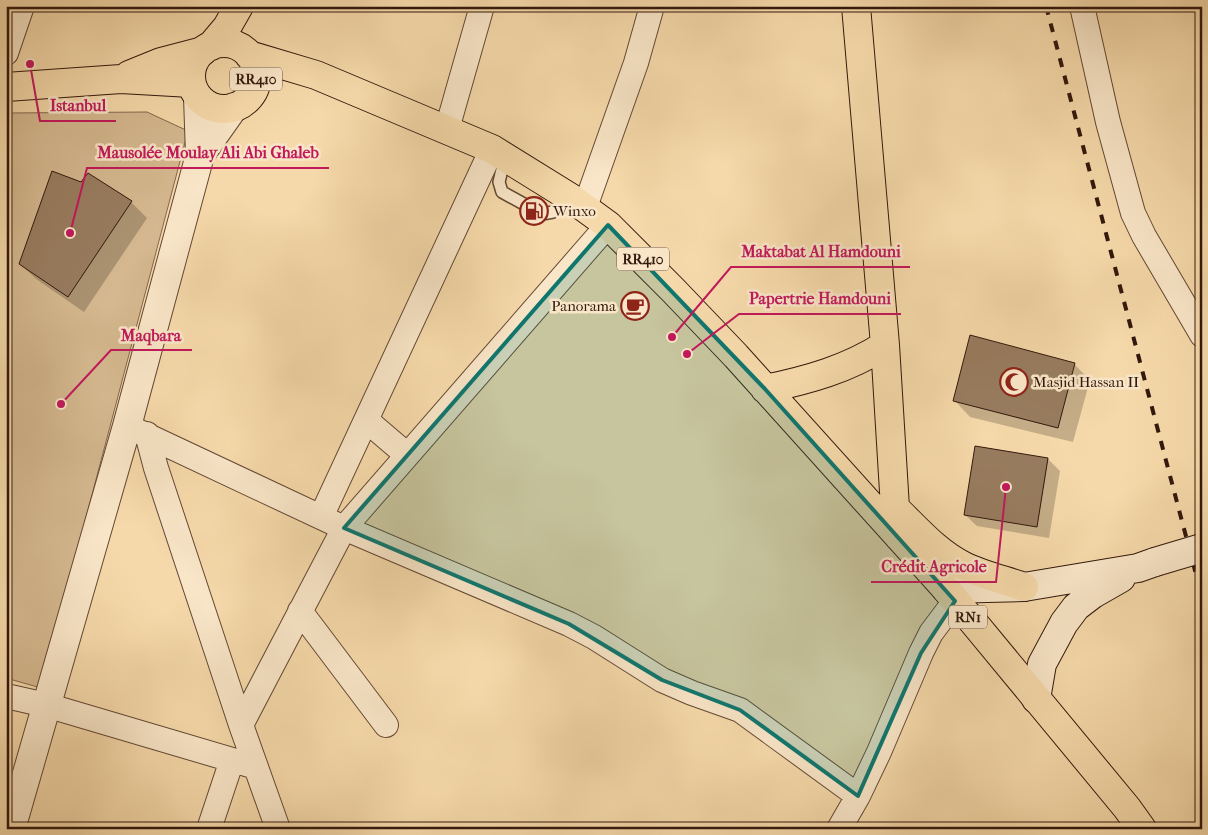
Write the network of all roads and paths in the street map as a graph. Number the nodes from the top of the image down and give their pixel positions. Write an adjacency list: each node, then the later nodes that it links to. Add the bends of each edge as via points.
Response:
1 (22, 6): 9 (street)
2 (239, 6): 7 (main road, via 227,27); 8 (main road)
3 (482, 6): 16 (street)
4 (652, 6): 19 (street, via 636,63)
5 (856, 6): 22 (main road)
6 (1082, 6): 21 (street, via 1132,213)
7 (207, 49): 8 (main road, RR410, via 221,44 232,45); 11 (main road, RR410, via 161,62); 14 (main road, via 192,66)
8 (245, 52): 10 (main road, RR410); 12 (main road, RR410, via 256,70)
9 (6, 53)
10 (316, 75): 12 (main road, RR410); 16 (main road, RR410)
11 (120, 79): 13 (main road, RR410); 14 (main road, RR410)
12 (255, 86): 15 (main road, RR410, via 247,99)
13 (6, 87)
14 (195, 90): 15 (main road, RR410, via 206,104 215,108); 18 (street)
15 (234, 107): 18 (street)
16 (447, 129): 17 (main road, RR410)
17 (498, 153): 19 (main road, RR410); 24 (street)
18 (200, 154): 25 (street)
19 (578, 203): 20 (main road, RR410)
20 (608, 225): 23 (main road, RR410, via 674,290); 26 (street)
21 (1202, 335)
22 (886, 345): 23 (main road, via 834,371); 27 (main road)
23 (764, 389): 30 (main road, RR410)
24 (366, 420): 26 (street); 28 (street)
25 (137, 430): 28 (street); 38 (street); 39 (street, via 156,468)
26 (407, 456): 29 (street)
27 (895, 508): 30 (main road); 33 (main road, via 948,556 965,566)
28 (320, 517): 29 (street)
29 (344, 528): 35 (street); 43 (street, via 569,624 662,680 740,710)
30 (899, 537): 34 (main road, RN1)
31 (1202, 548): 32 (street, bridge)
32 (1146, 565): 33 (street); 37 (street, via 1076,607 1042,664)
33 (1024, 587): 34 (street)
34 (950, 595): 37 (main road, RN1); 43 (street, via 921,653)
35 (300, 611): 39 (street); 40 (street)
36 (6, 696): 38 (street)
37 (1036, 699): 47 (main road, RN1)
38 (46, 706): 41 (street); 44 (street)
39 (241, 725): 42 (street)
40 (386, 725)
41 (232, 760): 42 (street); 45 (street)
42 (256, 767): 46 (street)
43 (851, 816)
44 (11, 829)
45 (209, 829)
46 (278, 829)
47 (1142, 829)

